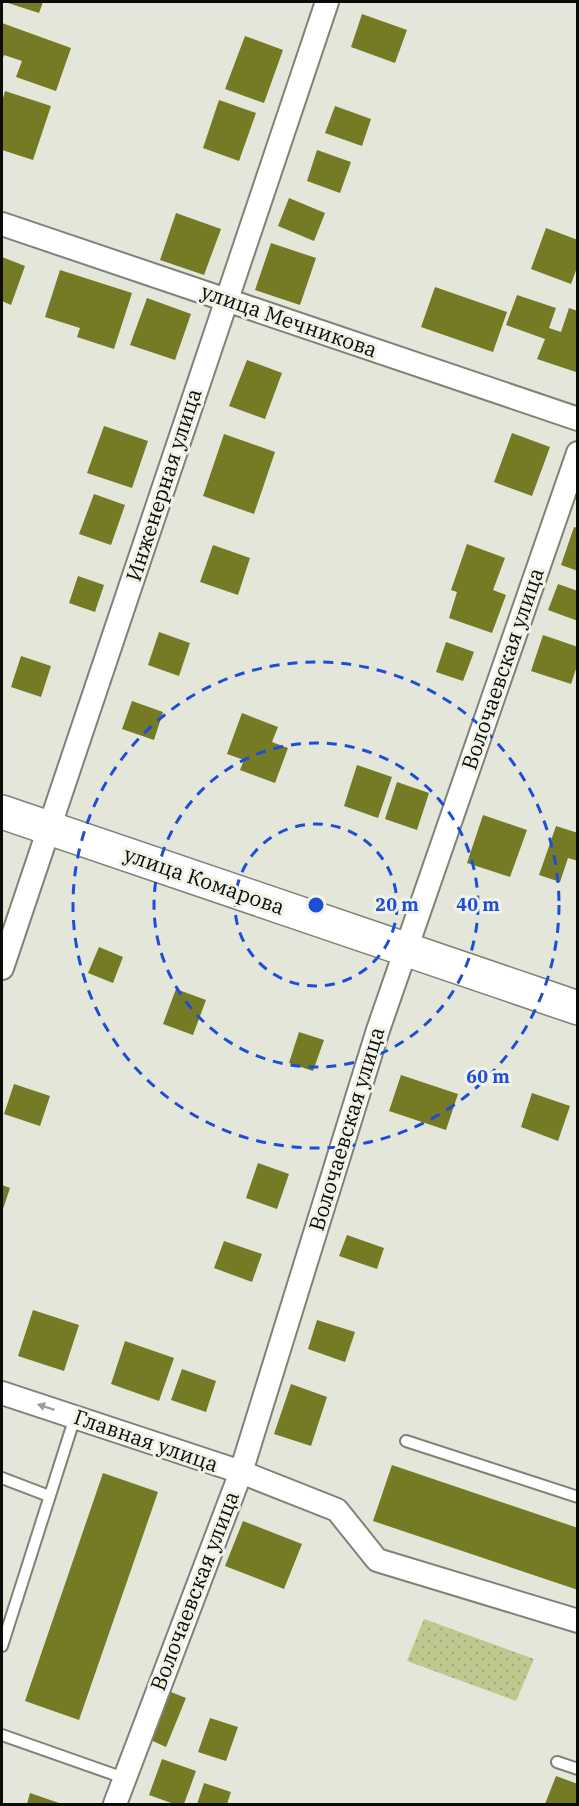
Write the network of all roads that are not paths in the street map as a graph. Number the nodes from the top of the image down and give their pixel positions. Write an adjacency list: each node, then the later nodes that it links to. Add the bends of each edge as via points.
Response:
1 (327, 2): 3 (street, Инженерная улица)
2 (2, 224): 3 (street, улица Мечникова)
3 (226, 300): 4 (street, улица Мечникова); 7 (street, Инженерная улица)
4 (578, 419)
5 (578, 453): 8 (street, Волочаевская улица)
6 (2, 812): 7 (main road, улица Комарова)
7 (50, 828): 8 (main road, улица Комарова); 9 (street, Инженерная улица)
8 (405, 950): 10 (main road, улица Комарова); 14 (street, Волочаевская улица)
9 (2, 968)
10 (578, 1008)
11 (2, 1393): 12 (street, Главная улица, one-way to 11)
12 (75, 1417): 14 (street, Главная улица); 16 (lane)
13 (406, 1441): 17 (lane)
14 (241, 1472): 18 (street, Главная улица, via 337,1510 377,1560); 23 (street, Волочаевская улица)
15 (2, 1478): 16 (lane)
16 (50, 1496): 19 (lane)
17 (578, 1497)
18 (578, 1621)
19 (2, 1646)
20 (2, 1735): 23 (lane)
21 (557, 1762): 22 (lane)
22 (578, 1769)
23 (124, 1778): 24 (street, Волочаевская улица)
24 (115, 1804)

